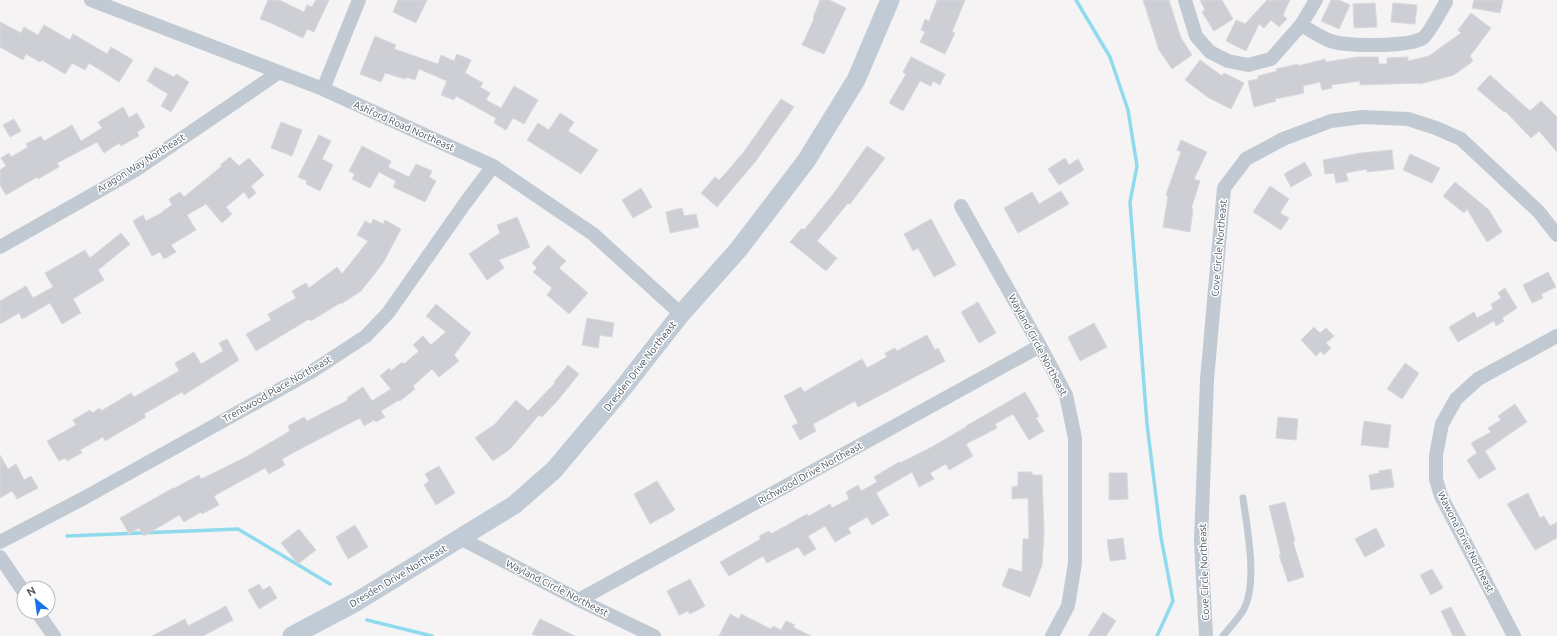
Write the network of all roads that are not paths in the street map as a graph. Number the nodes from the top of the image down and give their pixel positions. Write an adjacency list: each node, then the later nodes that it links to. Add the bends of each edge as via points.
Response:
1 (91, 0): 8 (street, Ashford Road Northeast)
2 (359, 0): 9 (street)
3 (890, 0): 14 (street, Dresden Drive Northeast, via 856,80 806,161 738,250)
4 (1185, 0): 7 (street, via 1196,36 1210,52 1228,61 1248,65 1271,59)
5 (1316, 0): 7 (street)
6 (1446, 2): 7 (street, via 1424,38 1411,43 1339,43)
7 (1301, 25)
8 (278, 73): 9 (street, Ashford Road Northeast); 13 (street, Aragon Way Northeast, via 134,171)
9 (323, 89): 10 (street, Ashford Road Northeast)
10 (493, 166): 14 (street, Ashford Road Northeast, via 593,234); 19 (street, Trentwood Place Northeast, via 388,313 366,336 304,376)
11 (961, 206): 16 (street, Wayland Circle Northeast)
12 (1557, 235): 28 (street, Cove Circle Northeast, via 1539,212 1461,139 1408,119 1362,117 1331,121 1283,139 1246,159 1224,188 1207,380 1201,541)
13 (0, 247)
14 (681, 314): 18 (street, Dresden Drive Northeast, via 554,470 514,505)
15 (1557, 336): 30 (street, Wawona Drive Northeast, via 1478,379 1456,399 1442,424 1436,455 1436,479 1441,496)
16 (1040, 346): 22 (street, Richwood Drive Northeast); 27 (street, Wayland Circle Northeast, via 1066,395 1075,438 1075,563 1068,606)
17 (1243, 498): 29 (lane, via 1251,560 1249,588 1244,608)
18 (460, 538): 22 (street, Wayland Circle Northeast); 25 (street, Dresden Drive Northeast, via 356,602)
19 (0, 542)
20 (0, 557): 21 (street)
21 (16, 580)
22 (579, 600): 26 (street, Wayland Circle Northeast)
23 (43, 620): 24 (street)
24 (54, 636)
25 (292, 636)
26 (654, 636)
27 (1052, 636)
28 (1206, 636)
29 (1223, 636)
30 (1514, 636)

